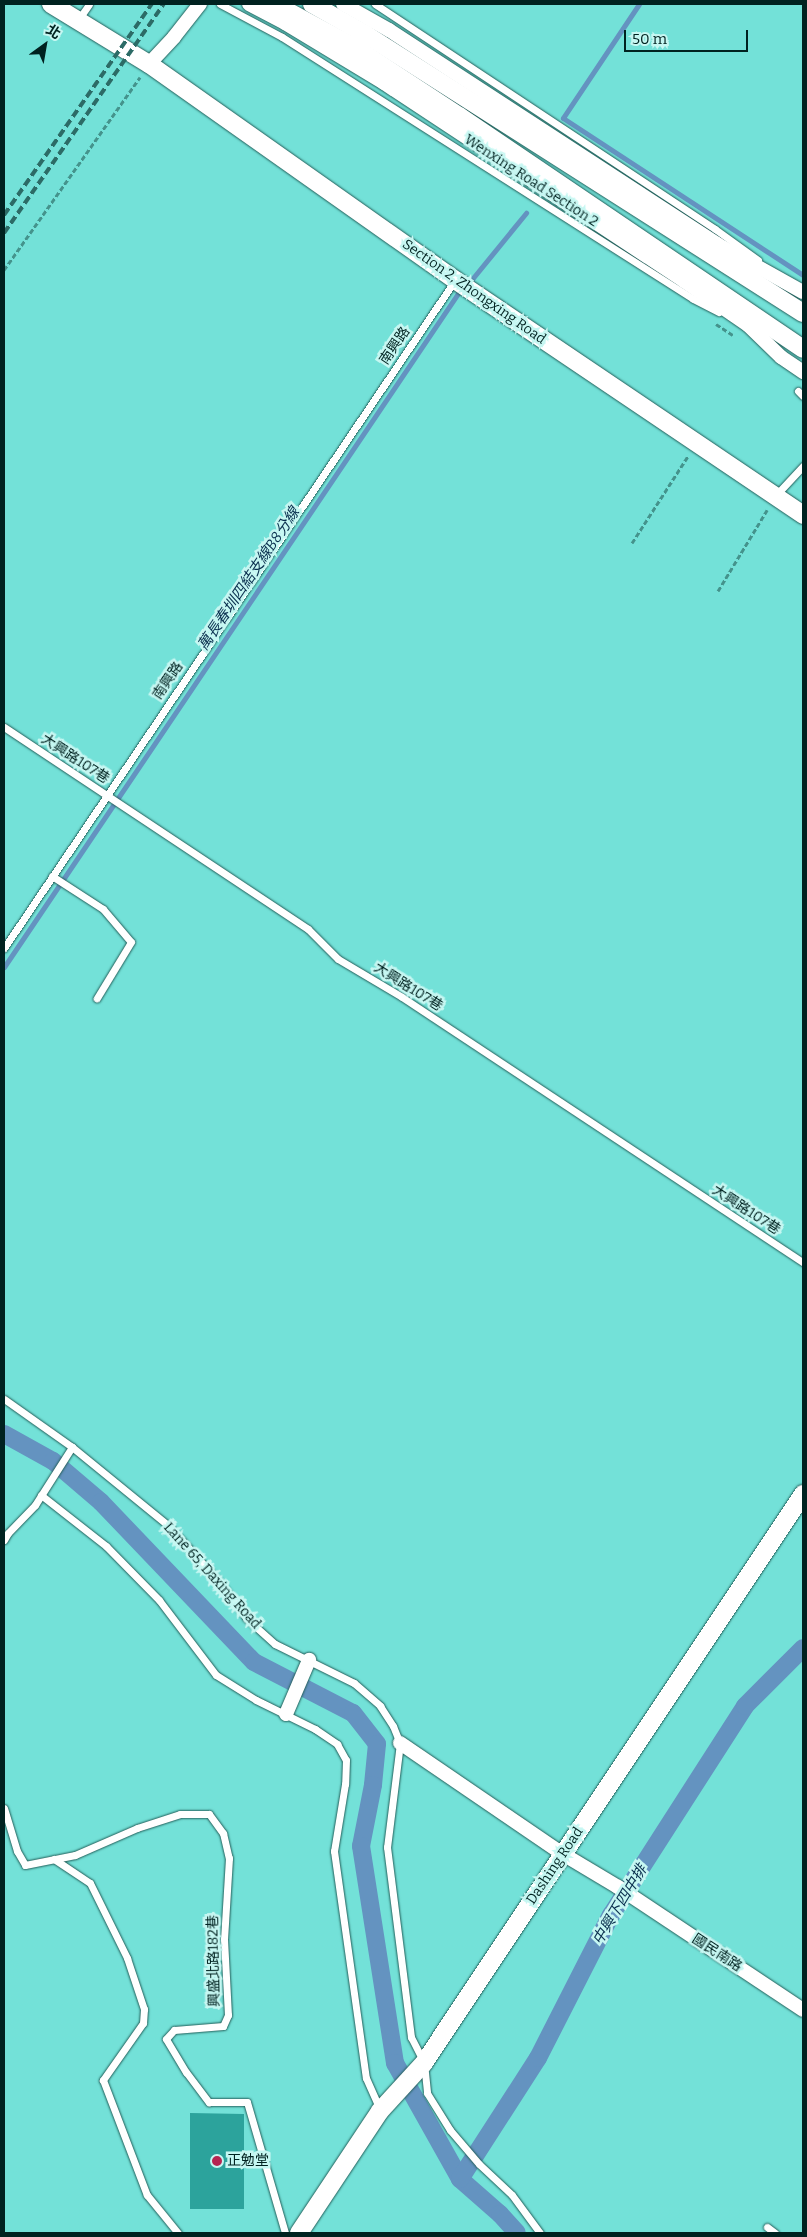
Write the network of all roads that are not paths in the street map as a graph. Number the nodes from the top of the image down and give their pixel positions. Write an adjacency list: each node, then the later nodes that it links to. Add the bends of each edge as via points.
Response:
1 (51, 4): 10 (street, Section 2, Zhongxing Road)
2 (89, 4): 10 (lane)
3 (200, 4): 11 (street)
4 (220, 4): 16 (lane, via 282,37 693,299)
5 (249, 4): 16 (street, Wenxing Road Section 2, via 384,83)
6 (274, 4): 17 (street, Wenxing Road Section 2, via 354,47)
7 (312, 4): 12 (street, via 365,34)
8 (343, 4): 14 (street, via 389,30 717,244)
9 (375, 4): 14 (lane, via 715,229)
10 (78, 20): 11 (street, Section 2, Zhongxing Road)
11 (149, 64): 13 (street, Section 2, Zhongxing Road)
12 (727, 265): 14 (lane); 15 (street)
13 (455, 280): 20 (street, Section 2, Zhongxing Road); 24 (lane, 南興路)
14 (800, 292)
15 (803, 313)
16 (748, 326): 17 (lane); 18 (street, Wenxing Road Section 2, via 781,357)
17 (803, 351)
18 (803, 372)
19 (803, 466): 20 (lane)
20 (775, 496): 21 (street, Section 2, Zhongxing Road)
21 (803, 515)
22 (7, 729): 23 (lane); 24 (lane, 大興路107巷)
23 (4, 739)
24 (107, 795): 25 (lane, 南興路); 28 (lane, 大興路107巷, via 308,929 338,959)
25 (52, 876): 26 (lane, 南興路); 27 (lane, via 103,908 131,942)
26 (4, 948)
27 (97, 998)
28 (803, 1262)
29 (4, 1399): 30 (lane, Lane 65, Daxing Road)
30 (72, 1447): 32 (lane); 34 (lane, Lane 65, Daxing Road, via 170,1527 223,1586 246,1618 268,1638)
31 (803, 1494): 38 (street, Dashing Road)
32 (41, 1495): 33 (lane); 35 (lane, via 106,1546 159,1600 216,1675)
33 (4, 1540)
34 (309, 1660): 35 (street); 36 (lane, Lane 65, Daxing Road, via 354,1683 380,1706)
35 (286, 1714): 42 (lane, via 330,1738 346,1760 334,1851 366,2078)
36 (400, 1743): 38 (street); 41 (lane, via 387,1847 411,2037)
37 (4, 1808): 39 (lane, 興盛北路182巷, via 17,1851 25,1865)
38 (563, 1854): 40 (street, 國民南路); 41 (street, Dashing Road)
39 (54, 1859): 44 (lane, via 90,1883 128,1958 144,2009 143,2023 103,2080 147,2195); 45 (lane, 興盛北路182巷, via 75,1855 137,1828 180,1814 208,1814 223,1833 229,1858 224,1939 228,2015 223,2026 174,2030 166,2039 209,2102 247,2102)
40 (803, 2010)
41 (424, 2063): 42 (street, Dashing Road); 47 (lane, via 427,2093 450,2130 479,2164 512,2194)
42 (380, 2111): 46 (street, Dashing Road)
43 (766, 2227): 48 (lane)
44 (178, 2233)
45 (285, 2233)
46 (299, 2233)
47 (540, 2233)
48 (775, 2233)

